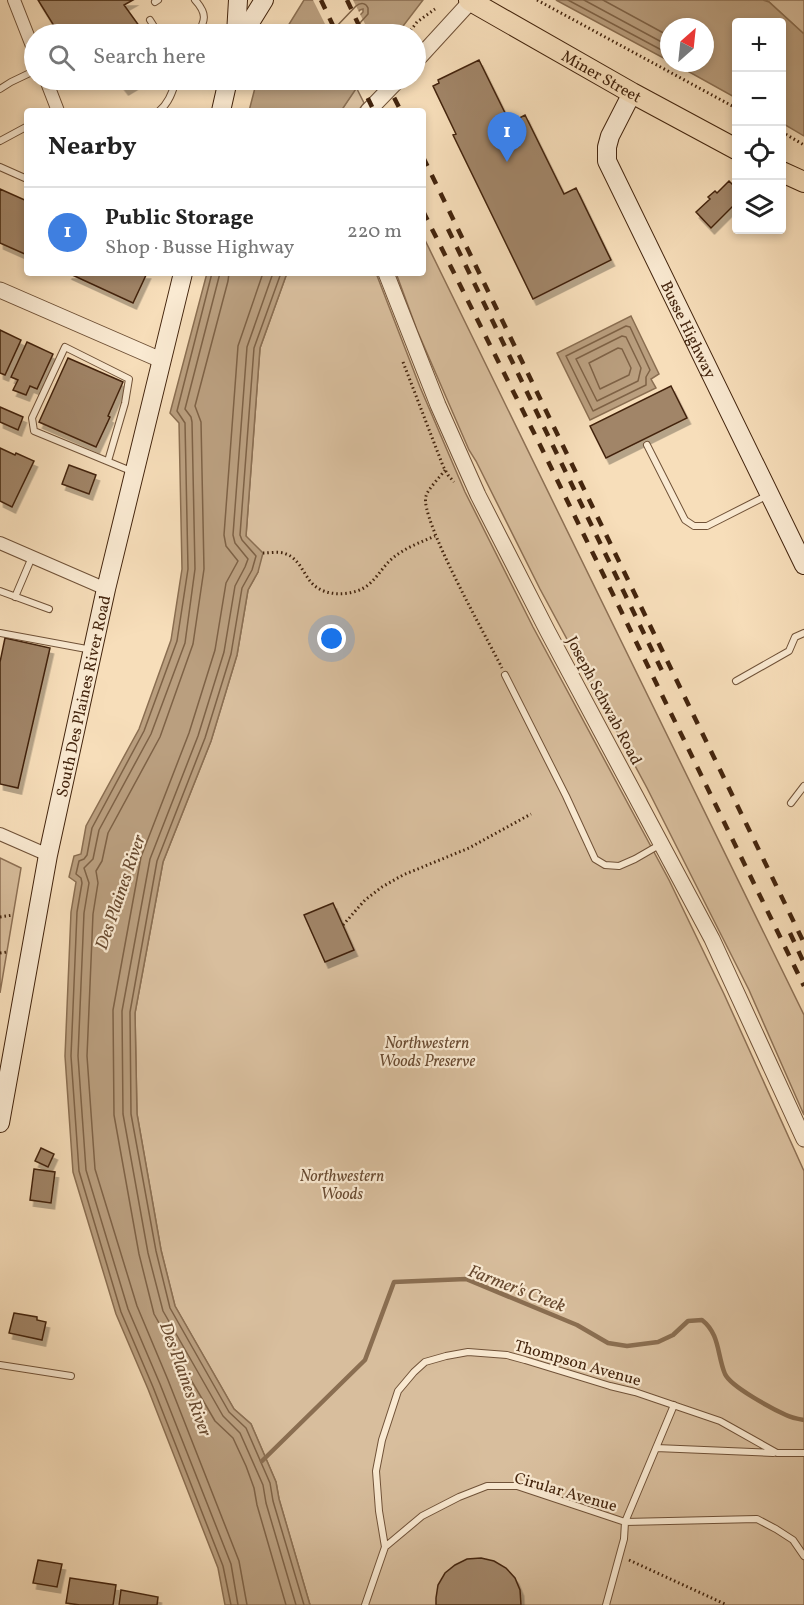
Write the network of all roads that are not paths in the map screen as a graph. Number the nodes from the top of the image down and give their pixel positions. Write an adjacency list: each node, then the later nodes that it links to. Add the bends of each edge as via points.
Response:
1 (14, 0): 11 (street)
2 (195, 0): 8 (lane, via 205,15)
3 (238, 0): 9 (main road)
4 (264, 0): 10 (main road)
5 (470, 1): 12 (street); 19 (main road, Miner Street)
6 (150, 20): 7 (lane)
7 (152, 24)
8 (203, 24)
9 (237, 24)
10 (249, 24)
11 (24, 26)
12 (426, 50)
13 (24, 76): 14 (lane)
14 (0, 89)
15 (50, 90): 20 (street)
16 (173, 90): 21 (lane)
17 (226, 90): 22 (main road)
18 (388, 90): 23 (street)
19 (632, 93): 26 (main road, Miner Street); 38 (main road, Busse Highway, via 610,136 607,161)
20 (57, 108)
21 (163, 108)
22 (222, 108)
23 (371, 108)
24 (24, 128): 25 (lane)
25 (0, 141)
26 (732, 147)
27 (0, 167): 29 (lane)
28 (786, 174): 30 (main road)
29 (24, 178)
30 (804, 182)
31 (182, 276): 34 (main road, South Des Plaines River Road)
32 (387, 276): 54 (street, Joseph Schwab Road, via 478,495)
33 (0, 290): 34 (street)
34 (161, 360): 37 (main road, South Des Plaines River Road)
35 (647, 445): 38 (lane, via 685,520 694,526 707,526)
36 (108, 461): 36 (lane, via 34,431 32,418 65,347 129,379); 37 (lane)
37 (134, 472): 42 (main road, South Des Plaines River Road)
38 (769, 494): 41 (main road, Busse Highway)
39 (0, 543): 40 (street)
40 (32, 557): 42 (street); 44 (lane)
41 (804, 565)
42 (106, 589): 48 (main road, South Des Plaines River Road)
43 (0, 591): 44 (lane)
44 (15, 597): 45 (lane)
45 (49, 609)
46 (0, 633): 48 (lane)
47 (804, 633): 50 (lane, via 795,637 789,651)
48 (93, 650): 55 (main road, South Des Plaines River Road)
49 (505, 675): 54 (lane, via 595,859 619,866)
50 (736, 681)
51 (804, 786): 52 (lane)
52 (791, 803)
53 (0, 834): 55 (street)
54 (662, 844): 57 (street, Joseph Schwab Road, via 712,939)
55 (48, 855): 56 (main road, South Des Plaines River Road)
56 (0, 1123)
57 (804, 1139)
58 (0, 1365): 59 (lane)
59 (71, 1376)
60 (674, 1405): 61 (lane); 62 (lane, Thompson Avenue, via 720,1421); 65 (lane, Thompson Avenue, via 507,1355 468,1352 425,1362 398,1391 382,1440 376,1471)
61 (656, 1448): 62 (lane); 64 (lane)
62 (777, 1453): 63 (lane, Thompson Avenue)
63 (804, 1453)
64 (625, 1522): 65 (lane, Cirular Avenue, via 516,1486 487,1486 422,1516); 66 (lane, via 757,1519 793,1540); 68 (lane, Cirular Avenue)
65 (385, 1547): 67 (lane)
66 (804, 1556)
67 (365, 1605)
68 (606, 1605)

